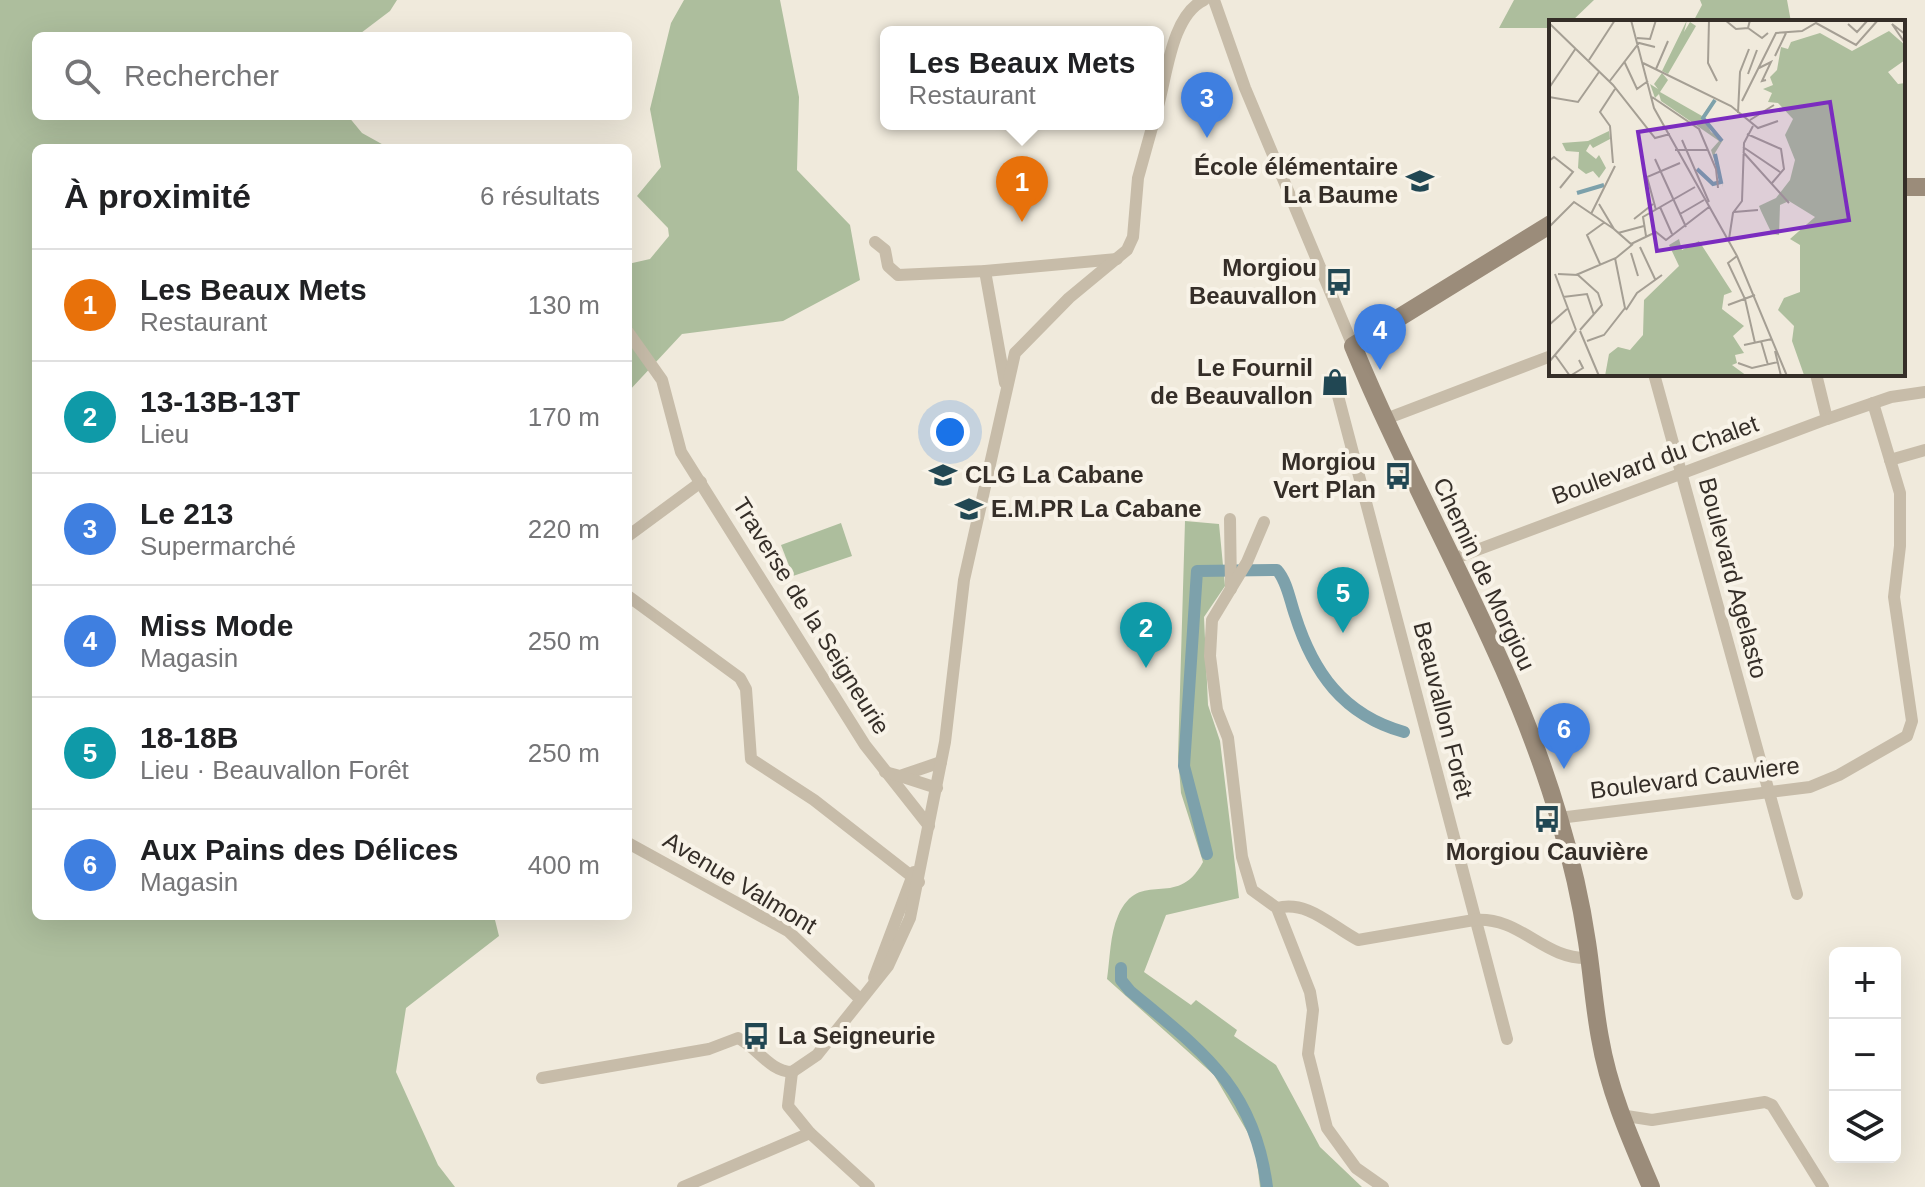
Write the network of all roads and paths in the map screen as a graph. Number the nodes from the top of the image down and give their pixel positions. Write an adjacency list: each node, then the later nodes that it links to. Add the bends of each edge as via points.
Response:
1 (1204, 0): 3 (street, via 1192,6 1178,32)
2 (1214, 0): 10 (street, Chemin de Morgiou, via 1245,88)
3 (1164, 84)
4 (1151, 130): 7 (street, via 1138,178 1133,237)
5 (1549, 225): 10 (street)
6 (875, 242): 8 (street, via 898,275)
7 (1117, 259): 8 (street); 14 (street, via 1024,341)
8 (985, 271): 14 (street)
9 (632, 338): 23 (street, Traverse de la Seigneurie, via 662,380 681,452)
10 (1353, 346): 19 (street, Chemin de Morgiou)
11 (1549, 357): 19 (street)
12 (1655, 376): 22 (street, Boulevard Agelasto)
13 (1816, 376): 18 (street)
14 (1005, 387): 32 (street, via 964,580)
15 (1337, 392): 43 (street, Beauvallon Forêt)
16 (1925, 392): 17 (street, Boulevard du Chalet)
17 (1873, 403): 18 (street, Boulevard du Chalet); 21 (street)
18 (1827, 419): 22 (street, Boulevard du Chalet)
19 (1383, 420): 27 (street, Chemin de Morgiou)
20 (1925, 450): 21 (street)
21 (1890, 460): 31 (street, via 1900,493 1894,597)
22 (1681, 474): 27 (street, Boulevard du Chalet); 36 (street, Boulevard Agelasto)
23 (701, 482): 26 (street); 33 (street, Traverse de la Seigneurie)
24 (1230, 519): 28 (street)
25 (1264, 522): 28 (street)
26 (632, 533)
27 (1453, 559): 37 (street, Chemin de Morgiou, via 1511,688)
28 (1231, 589): 42 (street, via 1212,620 1217,710 1228,738 1246,881)
29 (632, 599): 40 (street, via 740,678 746,689 751,759 814,800)
30 (1925, 717): 31 (street)
31 (1912, 722): 36 (street, Boulevard Cauviere, via 1902,740 1839,775 1810,787)
32 (941, 762): 34 (street); 35 (street)
33 (885, 772): 34 (street, Traverse de la Seigneurie); 38 (street, Traverse de la Seigneurie)
34 (900, 776): 35 (street, Traverse de la Seigneurie)
35 (937, 788): 38 (street)
36 (1768, 793): 37 (street, Boulevard Cauviere); 41 (street, Boulevard Agelasto)
37 (1559, 818): 44 (street, Chemin de Morgiou)
38 (929, 826): 40 (street)
39 (632, 845): 45 (street, Avenue Valmont, via 788,931)
40 (915, 881): 45 (street, via 888,966)
41 (1797, 894)
42 (1277, 908): 43 (street, via 1308,909 1358,940); 53 (street, via 1313,1002 1308,1054 1327,1128 1356,1168)
43 (1474, 920): 44 (street, via 1507,925 1562,956); 46 (street, Beauvallon Forêt)
44 (1589, 958): 49 (street, Chemin de Morgiou, via 1600,1040)
45 (860, 999): 47 (street, via 817,1055)
46 (1507, 1039)
47 (792, 1072): 48 (street, via 773,1067 738,1038 709,1049); 50 (street, via 788,1106)
48 (542, 1078)
49 (1620, 1115): 54 (street, Chemin de Morgiou); 55 (street, via 1652,1120 1765,1102 1772,1105)
50 (810, 1133): 51 (street); 52 (street)
51 (683, 1187)
52 (869, 1187)
53 (1383, 1187)
54 (1651, 1187)
55 (1823, 1187)

